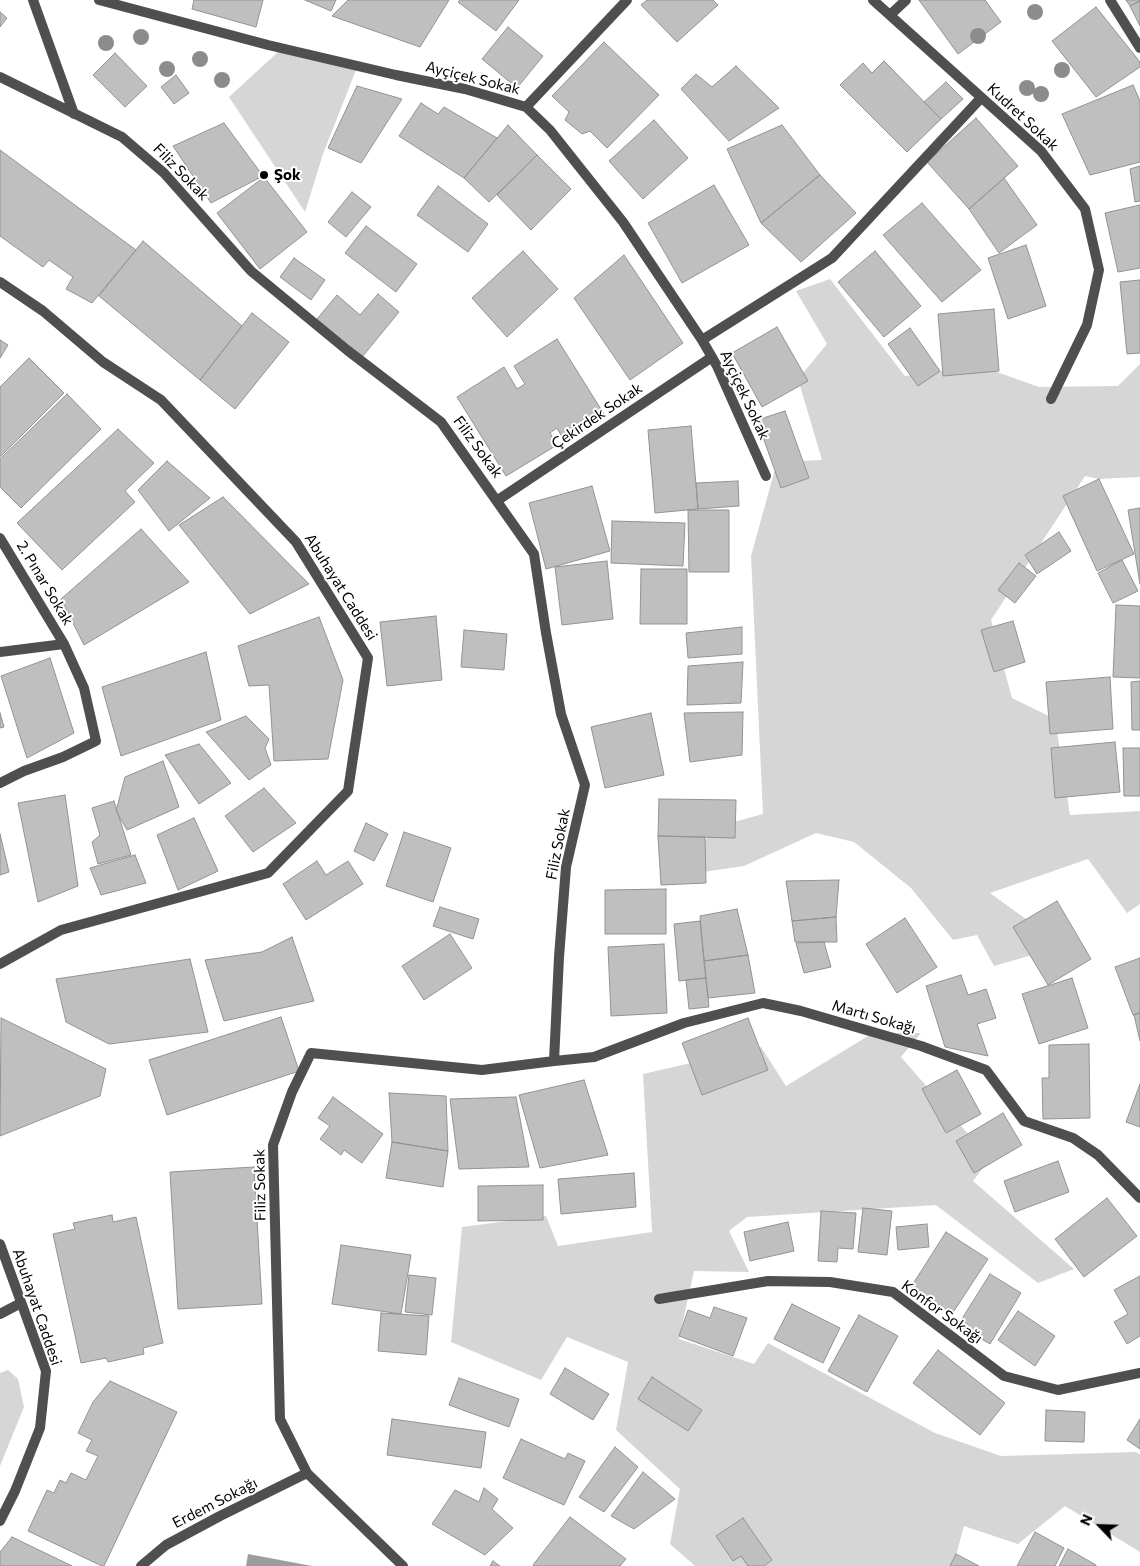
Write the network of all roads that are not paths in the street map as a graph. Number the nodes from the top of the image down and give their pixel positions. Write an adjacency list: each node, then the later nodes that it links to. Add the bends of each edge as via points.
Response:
1 (33, 0): 12 (street)
2 (99, 0): 11 (street, Ayçiçek Sokak, via 268,45 465,89)
3 (627, 0): 11 (street)
4 (872, 0): 7 (street, Kudret Sokak)
5 (906, 0): 7 (street)
6 (1110, 0): 8 (street)
7 (890, 15): 10 (street, Kudret Sokak)
8 (1140, 48)
9 (0, 77): 12 (street, Filiz Sokak)
10 (981, 98): 14 (street, via 832,258); 16 (street, Kudret Sokak, via 1041,151 1085,209 1099,270 1087,325)
11 (526, 107): 14 (street, Ayçiçek Sokak, via 550,130 623,222)
12 (74, 114): 18 (street, Filiz Sokak, via 122,137 164,173 251,271 441,422)
13 (0, 282): 23 (street, Abuhayat Caddesi, via 43,311 103,362 161,400 296,542 368,658 348,791 268,872 60,930)
14 (702, 340): 15 (street, Ayçiçek Sokak)
15 (712, 358): 17 (street, Ayçiçek Sokak); 18 (street, Çekirdek Sokak)
16 (1051, 399)
17 (766, 476)
18 (498, 500): 24 (street, Filiz Sokak, via 534,554 561,714 585,785 566,867)
19 (0, 538): 20 (street, 2. Pınar Sokak)
20 (64, 644): 21 (street); 22 (street, 2. Pınar Sokak, via 84,688 96,741)
21 (0, 652)
22 (0, 783)
23 (0, 964)
24 (554, 1061): 25 (street, Martı Sokağı, via 594,1057 684,1023 763,1002 921,1046 986,1070 1024,1121 1073,1138 1098,1155); 31 (street, Filiz Sokak, via 482,1070 311,1053 292,1092 273,1144 280,1419)
25 (1140, 1198)
26 (0, 1244): 28 (street, Abuhayat Caddesi)
27 (658, 1299): 30 (street, Konfor Sokağı, via 768,1282 830,1282 893,1292 1004,1376 1058,1390)
28 (21, 1303): 29 (street); 32 (street, Abuhayat Caddesi, via 46,1371 40,1428)
29 (0, 1314)
30 (1140, 1373)
31 (307, 1472): 33 (street, Erdem Sokağı, via 166,1545); 34 (street, Filiz Sokak)
32 (0, 1521)
33 (141, 1566)
34 (402, 1566)

